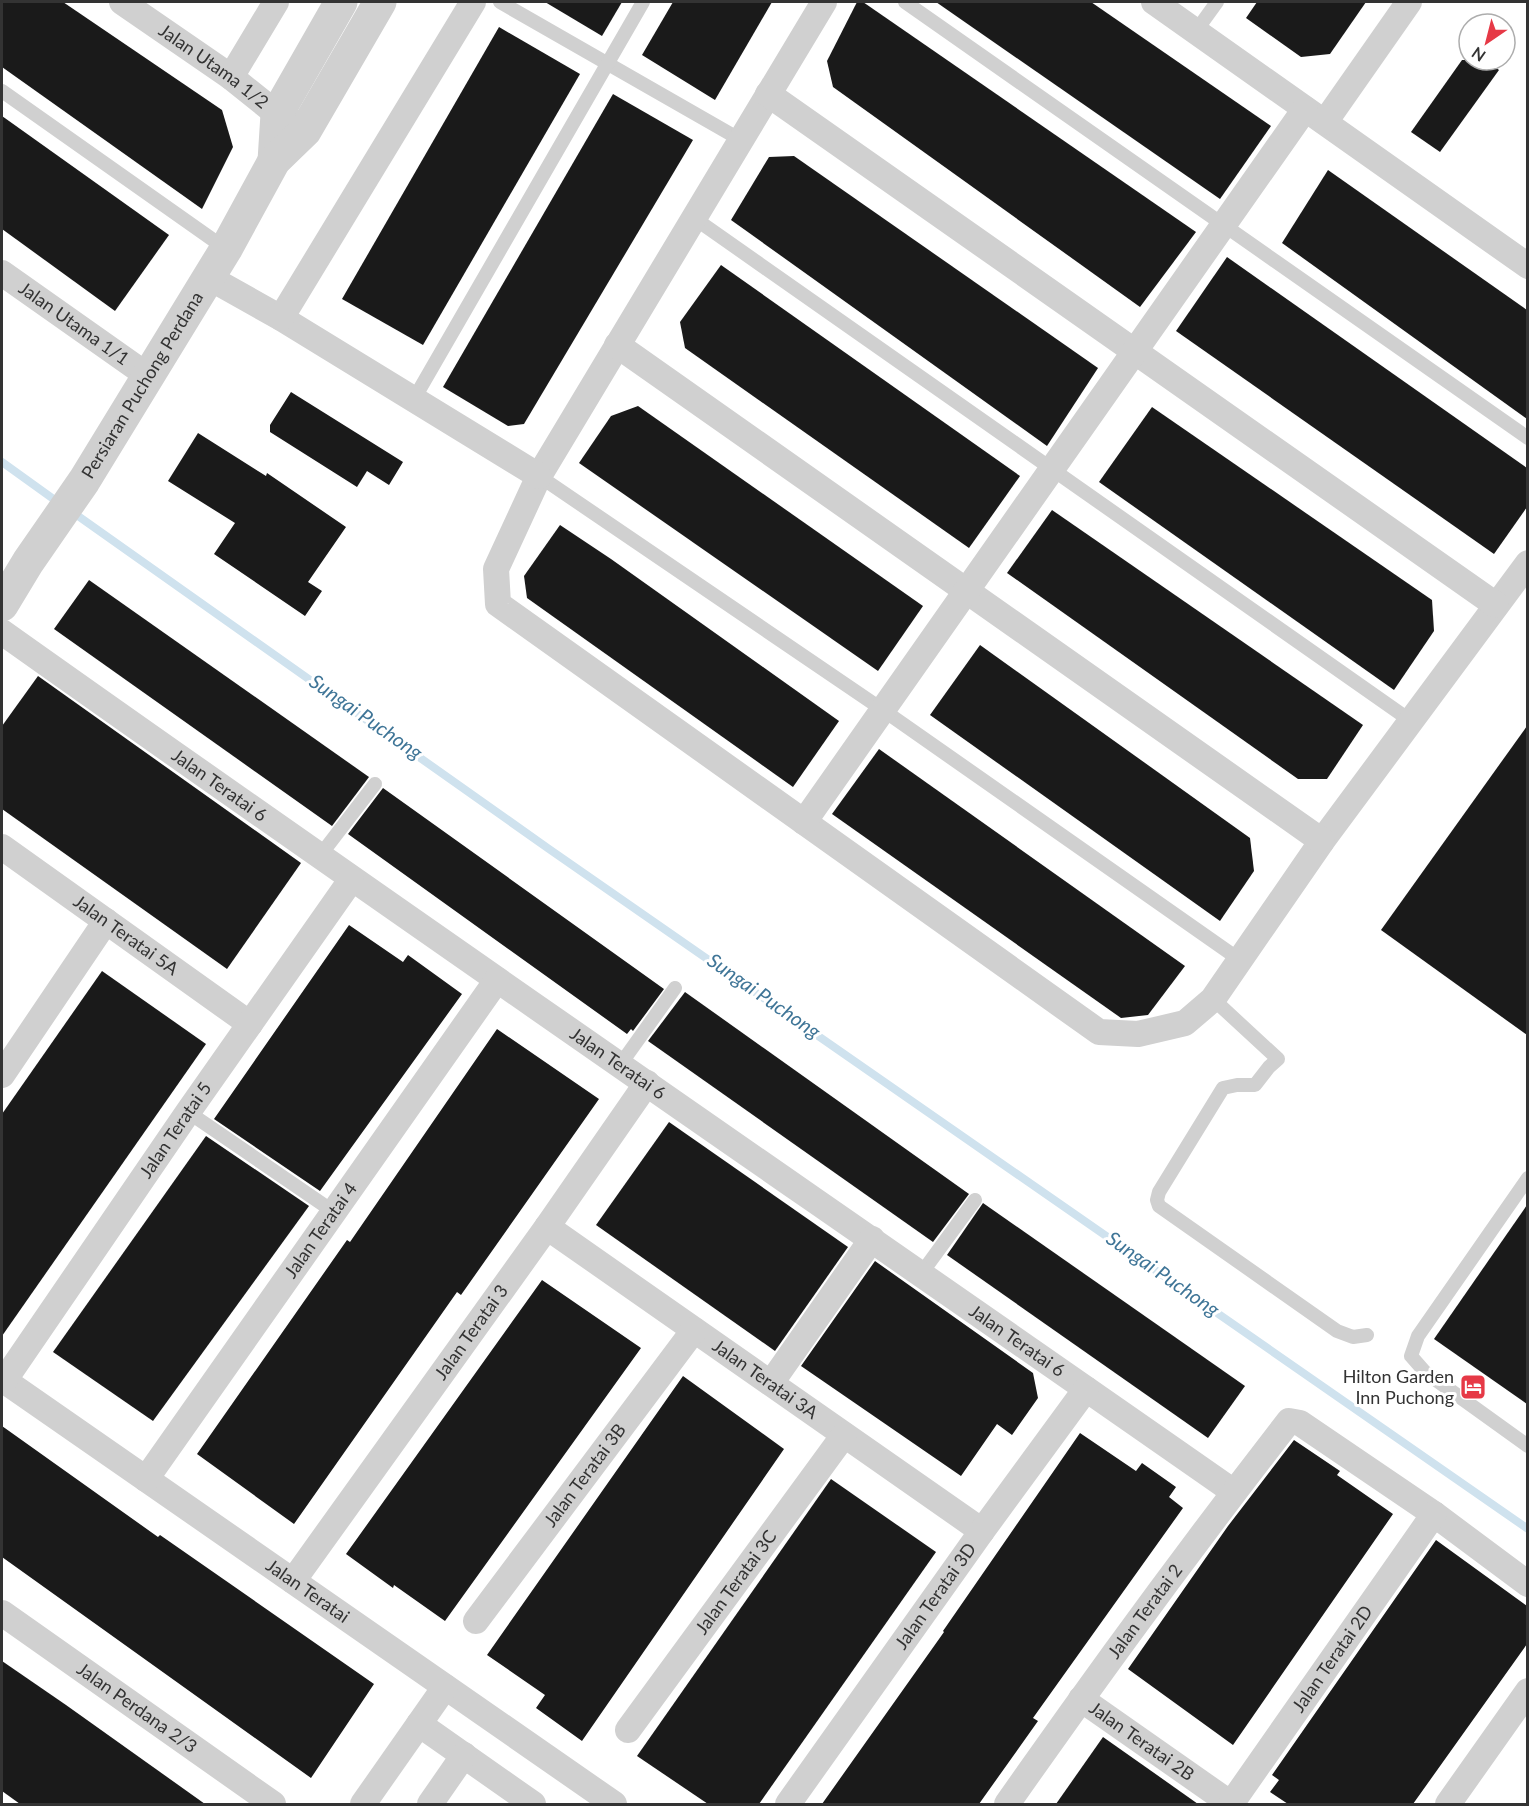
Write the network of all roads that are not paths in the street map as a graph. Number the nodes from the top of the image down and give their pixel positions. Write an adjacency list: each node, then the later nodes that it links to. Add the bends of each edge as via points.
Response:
1 (122, 2): 15 (street, Jalan Utama 1/2)
2 (276, 2): 15 (street)
3 (341, 2): 18 (street, Persiaran Puchong Perdana)
4 (380, 2): 20 (street, Persiaran Puchong Perdana)
5 (472, 2): 29 (street)
6 (500, 2): 14 (lane)
7 (643, 2): 14 (lane)
8 (824, 2): 17 (street)
9 (905, 2): 24 (lane)
10 (1154, 2): 13 (street)
11 (1217, 2): 13 (lane)
12 (1409, 2): 19 (street)
13 (1196, 32): 19 (street)
14 (608, 64): 21 (lane); 33 (lane)
15 (231, 77): 18 (street, Jalan Utama 1/2)
16 (2, 91): 25 (lane)
17 (768, 94): 21 (street); 31 (street)
18 (277, 114): 20 (street, Jalan Utama 1/2); 22 (street, Persiaran Puchong Perdana)
19 (1315, 116): 24 (street); 26 (street)
20 (305, 131): 22 (street, Persiaran Puchong Perdana)
21 (741, 140): 23 (street)
22 (274, 161): 25 (street, Persiaran Puchong Perdana)
23 (694, 218): 30 (street); 35 (lane)
24 (1223, 225): 31 (street); 34 (lane)
25 (226, 249): 28 (street, Persiaran Puchong Perdana)
26 (1527, 266)
27 (2, 273): 32 (street, Jalan Utama 1/1)
28 (208, 277): 29 (street); 32 (street, Persiaran Puchong Perdana)
29 (281, 318): 33 (street)
30 (617, 345): 36 (street); 38 (street)
31 (1134, 351): 35 (street); 40 (street)
32 (148, 376): 39 (street, Persiaran Puchong Perdana)
33 (414, 399): 36 (street)
34 (1527, 438)
35 (1052, 470): 38 (street); 43 (lane)
36 (539, 476): 42 (lane); 45 (street, via 496,569 498,604)
37 (1527, 563): 40 (street)
38 (966, 591): 42 (street); 46 (street)
39 (2, 605)
40 (1496, 605): 43 (street)
41 (2, 632): 48 (street, Jalan Teratai 6)
42 (883, 710): 45 (street); 51 (lane)
43 (1411, 721): 46 (street)
44 (375, 784): 48 (lane)
45 (804, 822): 54 (street, via 1099,1032 1138,1034 1185,1023)
46 (1322, 841): 51 (street)
47 (2, 848): 50 (street, Jalan Teratai 5A)
48 (320, 857): 49 (street, Jalan Teratai 6)
49 (351, 880): 52 (street, Jalan Teratai 6); 55 (street, Jalan Teratai 5)
50 (105, 921): 55 (street, Jalan Teratai 5A); 57 (street)
51 (1240, 960): 54 (street)
52 (497, 980): 56 (street, Jalan Teratai 6); 62 (street, Jalan Teratai 4)
53 (675, 987): 56 (lane)
54 (1213, 999): 67 (lane, via 1278,1059 1255,1085 1223,1088 1159,1192 1159,1206 1337,1331 1353,1337)
55 (250, 1023): 59 (street, Jalan Teratai 5)
56 (620, 1065): 58 (street, Jalan Teratai 6)
57 (2, 1075)
58 (647, 1083): 63 (street, Jalan Teratai 3); 64 (street, Jalan Teratai 6)
59 (188, 1112): 62 (lane); 68 (street, Jalan Teratai 5)
60 (1527, 1178): 72 (lane, via 1418,1336 1411,1356 1425,1372)
61 (975, 1200): 65 (lane)
62 (334, 1212): 73 (street, Jalan Teratai 4)
63 (547, 1227): 66 (street, Jalan Teratai 3A); 77 (street, Jalan Teratai 3)
64 (872, 1239): 65 (street, Jalan Teratai 6); 69 (street)
65 (921, 1274): 70 (street, Jalan Teratai 6)
66 (694, 1330): 69 (street, Jalan Teratai 3A); 80 (street, Jalan Teratai 3B)
67 (1367, 1335)
68 (3, 1380): 73 (street, Jalan Teratai)
69 (771, 1383): 71 (street, Jalan Teratai 3A)
70 (1086, 1389): 74 (street, Jalan Teratai 6); 76 (street, Jalan Teratai 3D)
71 (844, 1434): 76 (street, Jalan Teratai 3A); 85 (street, Jalan Teratai 3C)
72 (1527, 1446)
73 (146, 1479): 77 (street, Jalan Teratai)
74 (1234, 1492): 75 (street, Jalan Teratai 2, via 1289,1420 1300,1423); 83 (street, Jalan Teratai 2)
75 (1434, 1514): 78 (street); 94 (street, Jalan Teratai 2D)
76 (982, 1531): 92 (street, Jalan Teratai 3D)
77 (293, 1581): 81 (street, Jalan Teratai)
78 (1527, 1584)
79 (2, 1613): 87 (street, Jalan Perdana 2/3)
80 (476, 1621)
81 (445, 1687): 84 (street); 91 (street, Jalan Teratai)
82 (1527, 1691): 95 (street)
83 (1081, 1699): 93 (street, Jalan Teratai 2); 94 (street, Jalan Teratai 2B)
84 (419, 1724): 86 (street); 88 (street)
85 (628, 1730)
86 (464, 1755): 89 (street); 90 (street)
87 (273, 1804)
88 (363, 1804)
89 (430, 1804)
90 (533, 1804)
91 (614, 1804)
92 (788, 1804)
93 (1007, 1804)
94 (1231, 1804)
95 (1448, 1804)

